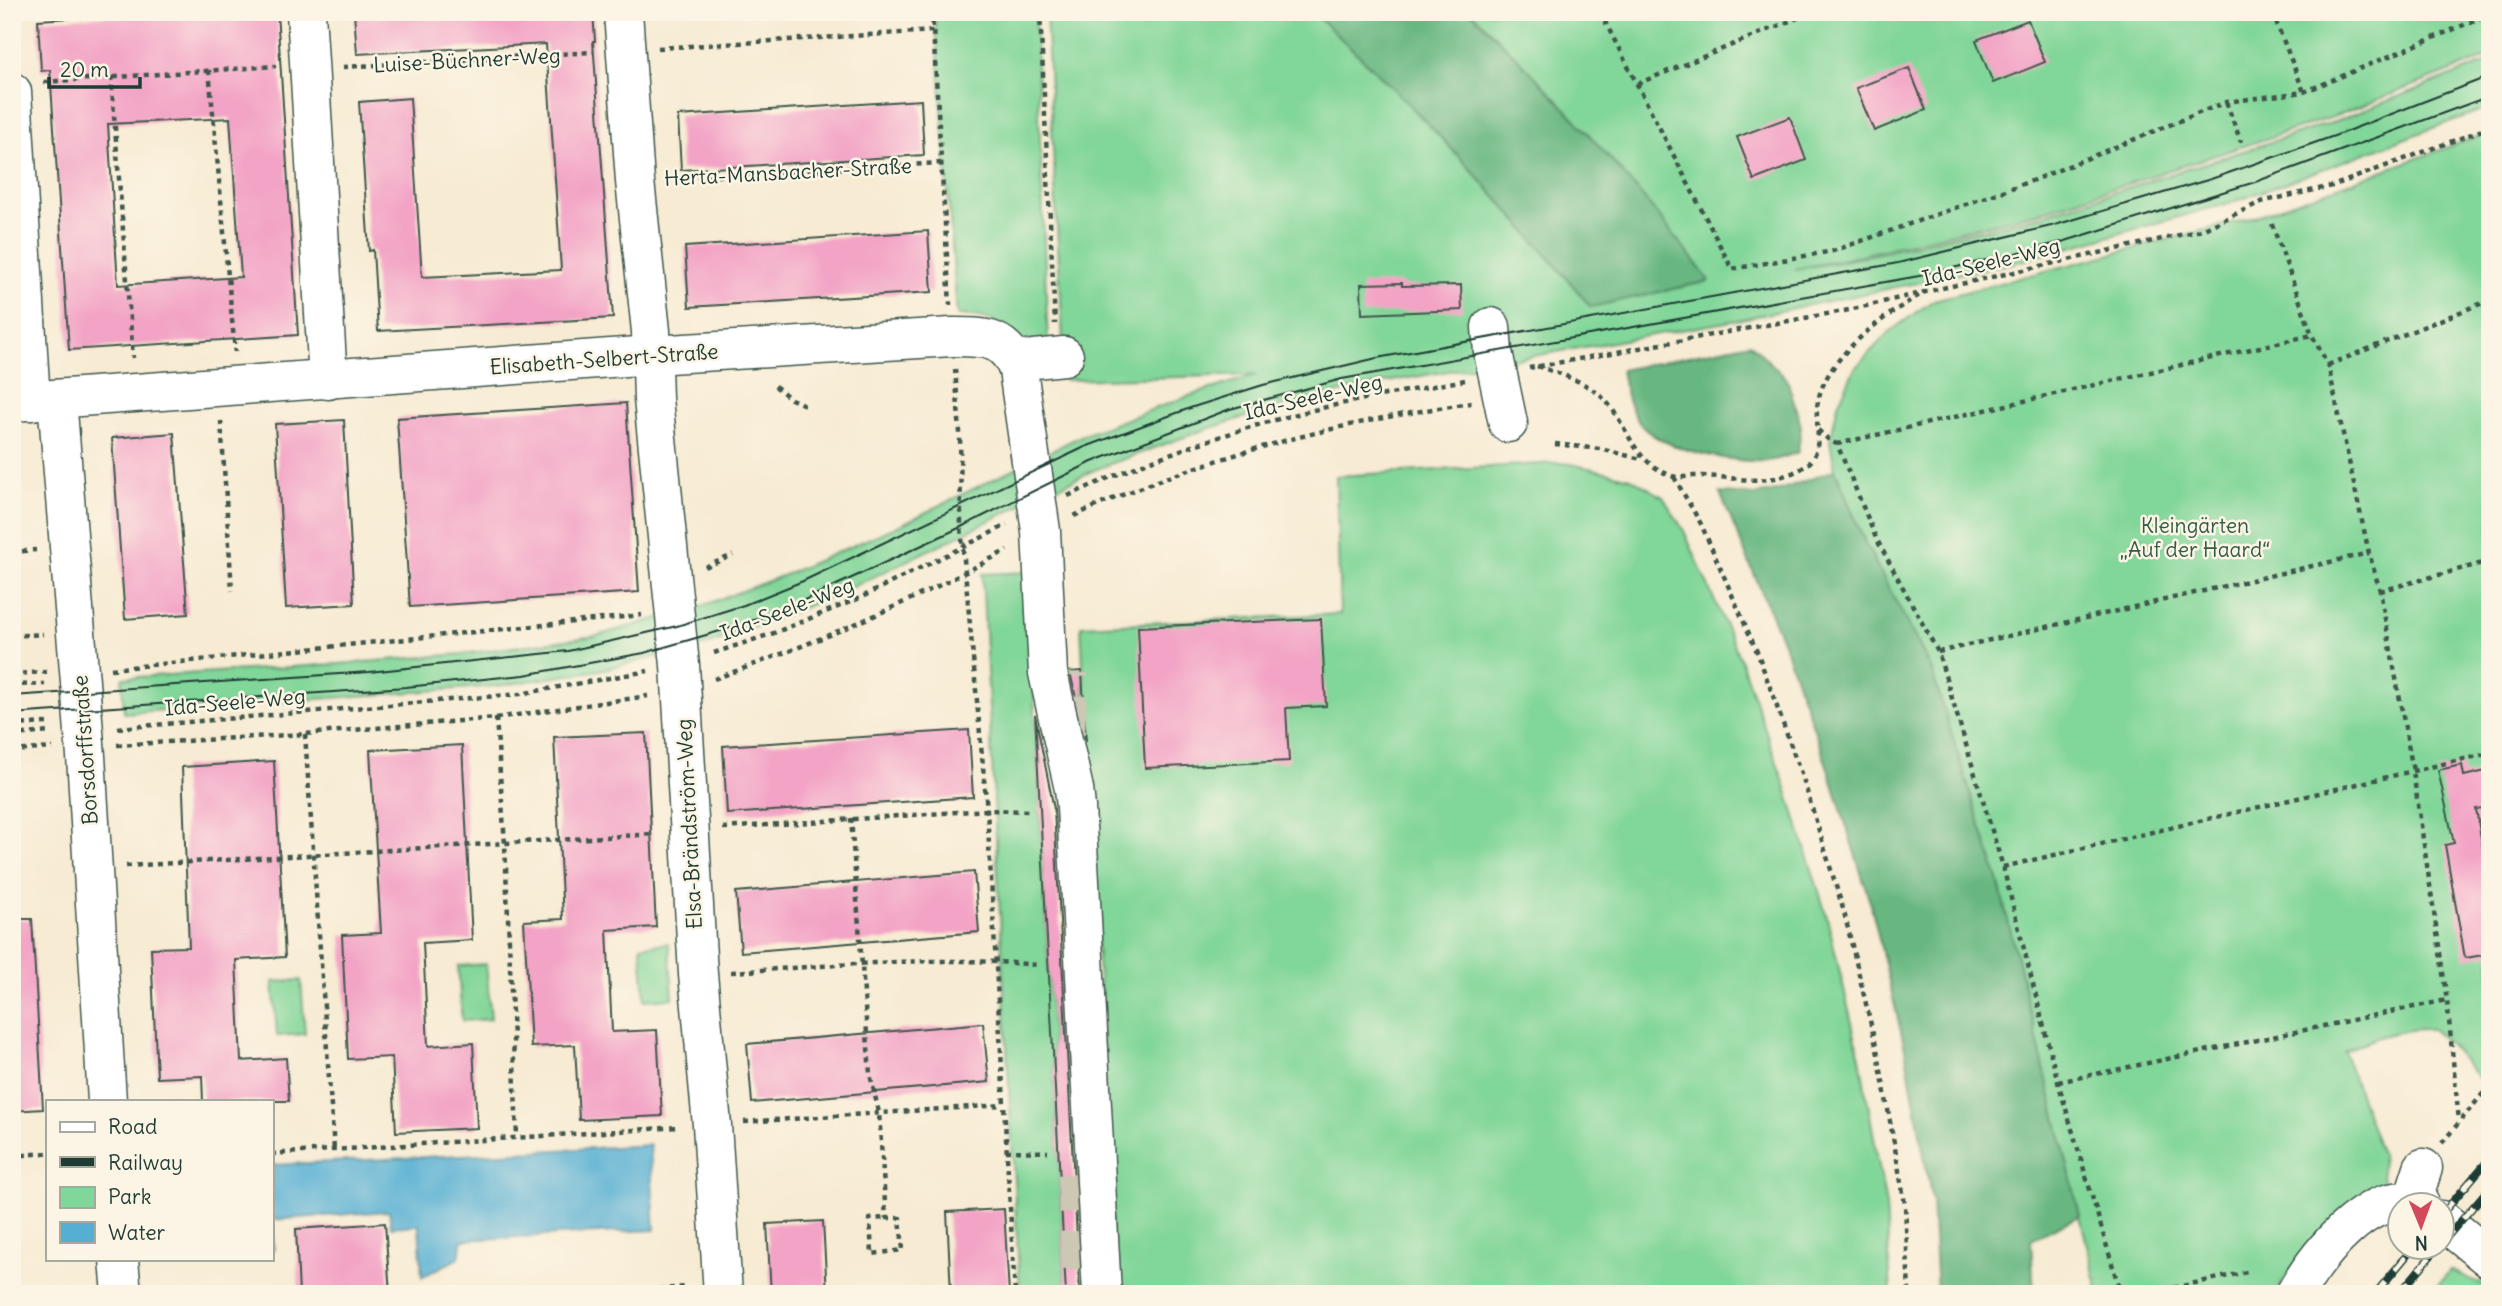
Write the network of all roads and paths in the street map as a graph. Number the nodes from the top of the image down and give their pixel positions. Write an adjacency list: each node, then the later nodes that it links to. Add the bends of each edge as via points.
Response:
1 (306, 12): 11 (street)
2 (623, 12): 10 (street, Herta-Mansbacher-Straße)
3 (932, 12): 9 (path)
4 (1040, 12): 29 (path)
5 (1600, 12): 14 (path)
6 (1812, 12): 14 (path)
7 (2272, 12): 16 (path)
8 (2490, 14): 16 (path)
9 (933, 31): 10 (path); 20 (path)
10 (626, 50): 11 (path, Luise-Büchner-Weg); 21 (street, Herta-Mansbacher-Straße)
11 (309, 66): 12 (path, Luise-Büchner-Weg); 35 (street)
12 (209, 70): 13 (path, Luise-Büchner-Weg); 30 (path)
13 (111, 76): 15 (path, Luise-Büchner-Weg); 34 (path)
14 (1637, 84): 17 (path, via 1732,269 1833,251 2034,180)
15 (25, 87): 38 (street, Borsdorffstraße)
16 (2304, 92): 17 (path)
17 (2226, 102): 19 (path)
18 (2490, 127): 23 (path, Ida-Seele-Weg, via 2332,186 2261,202 2202,230)
19 (2241, 142)
20 (941, 163): 21 (path, Herta-Mansbacher-Straße); 27 (path)
21 (635, 181): 28 (street, Herta-Mansbacher-Straße)
22 (2272, 224): 26 (path)
23 (1925, 292): 33 (path); 41 (path, Ida-Seele-Weg, via 1868,328 1838,361 1822,389)
24 (2490, 299): 32 (path)
25 (1492, 327): 37 (street)
26 (2312, 335): 32 (path); 43 (path)
27 (952, 337): 28 (street, Elisabeth-Selbert-Straße); 31 (street, Elisabeth-Selbert-Straße, via 988,337); 47 (path)
28 (652, 355): 35 (street, Elisabeth-Selbert-Straße); 53 (street, Elsa-Brändström-Weg)
29 (1061, 356): 31 (street)
30 (236, 360)
31 (1015, 361): 46 (street)
32 (2328, 365): 48 (path)
33 (1536, 366): 37 (path); 37 (path, Ida-Seele-Weg); 44 (path, Ida-Seele-Weg, via 1573,378 1594,391 1609,405)
34 (134, 367)
35 (328, 380): 38 (street, Elisabeth-Selbert-Straße)
36 (775, 386): 39 (path)
37 (1503, 398): 46 (path, via 1356,422 1285,439); 46 (path, Ida-Seele-Weg, via 1312,410 1115,474)
38 (33, 401): 62 (street, Borsdorffstraße)
39 (807, 406)
40 (221, 417): 51 (path)
41 (1818, 429): 43 (path); 45 (path, Ida-Seele-Weg, via 1812,460 1801,469 1769,480)
42 (1555, 444): 44 (path)
43 (1837, 444): 54 (path, via 1876,538)
44 (1642, 459): 45 (path, Ida-Seele-Weg)
45 (1674, 477): 107 (path, via 1701,524 1758,654 1844,912 1878,1054 1905,1204)
46 (1047, 525): 47 (path, Ida-Seele-Weg); 50 (path); 56 (street); 106 (street, via 1048,673 1074,789 1078,833)
47 (964, 546): 50 (path); 57 (path, Ida-Seele-Weg)
48 (2369, 553): 52 (path); 54 (path)
49 (2490, 561): 52 (path)
50 (967, 572): 57 (path, via 783,654); 67 (path)
51 (232, 591)
52 (2380, 592): 66 (path)
53 (674, 612): 55 (path); 57 (street, Elsa-Brändström-Weg)
54 (1938, 652): 74 (path)
55 (120, 667)
56 (1069, 672)
57 (681, 678): 60 (path); 62 (path, Ida-Seele-Weg); 70 (street, Elsa-Brändström-Weg)
58 (46, 684): 59 (path)
59 (12, 685)
60 (496, 718): 63 (path); 71 (path)
61 (12, 725): 62 (path)
62 (72, 733): 63 (path); 64 (path, Ida-Seele-Weg); 82 (street, Borsdorffstraße)
63 (305, 734): 72 (path)
64 (12, 735)
65 (2490, 753): 66 (path)
66 (2413, 771): 74 (path); 79 (path)
67 (987, 810): 68 (path); 69 (path); 75 (path)
68 (1030, 811)
69 (851, 818): 70 (path); 76 (path)
70 (688, 831): 71 (path); 78 (street, Elsa-Brändström-Weg)
71 (505, 844): 72 (path); 87 (path)
72 (316, 854): 73 (path); 88 (path)
73 (121, 867)
74 (2003, 867): 80 (path)
75 (995, 961): 76 (path); 77 (path); 83 (path)
76 (861, 965): 78 (path); 84 (path, via 870,1074)
77 (1038, 965)
78 (698, 974): 86 (street, Elsa-Brändström-Weg)
79 (2447, 1000): 80 (path); 85 (path)
80 (2058, 1082): 108 (path)
81 (2490, 1085): 85 (path)
82 (107, 1100)
83 (1003, 1105): 84 (path); 89 (path)
84 (879, 1113): 86 (path); 96 (path)
85 (2459, 1121): 94 (path)
86 (712, 1125): 87 (path); 104 (street, Elsa-Brändström-Weg)
87 (517, 1136): 88 (path)
88 (334, 1150): 92 (path)
89 (1006, 1151): 90 (path); 105 (path)
90 (1048, 1152)
91 (46, 1153): 93 (path)
92 (273, 1154)
93 (12, 1156)
94 (2428, 1190)
95 (2386, 1204): 110 (street, via 2349,1227 2310,1269)
96 (886, 1218): 96 (path, via 900,1218 903,1250 872,1254 870,1219)
97 (2456, 1226): 98 (street)
98 (2488, 1254)
99 (119, 1260): 101 (street)
100 (2247, 1272): 109 (path)
101 (122, 1294)
102 (599, 1294): 103 (path, via 685,1287)
103 (686, 1294)
104 (723, 1294)
105 (1015, 1294)
106 (1102, 1294)
107 (1909, 1294)
108 (2121, 1294)
109 (2144, 1294)
110 (2295, 1294)

